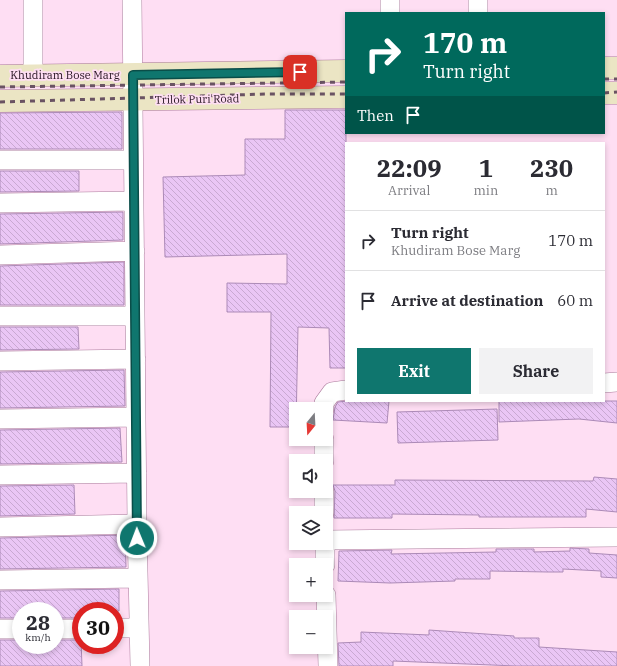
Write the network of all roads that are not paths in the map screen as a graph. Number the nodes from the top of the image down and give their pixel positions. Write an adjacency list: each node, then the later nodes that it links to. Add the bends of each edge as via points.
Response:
1 (33, 0): 10 (street)
2 (132, 0): 11 (street)
3 (390, 0): 5 (street)
4 (478, 0): 6 (street)
5 (390, 12)
6 (478, 12)
7 (605, 68): 8 (street)
8 (617, 68)
9 (345, 71): 11 (street, Khudiram Bose Marg)
10 (33, 75): 11 (street, Khudiram Bose Marg); 12 (street, Khudiram Bose Marg)
11 (133, 75): 17 (street)
12 (0, 76)
13 (605, 93): 14 (street)
14 (617, 93)
15 (345, 97): 17 (street, Trilok Puri Road)
16 (0, 101): 17 (street, Trilok Puri Road)
17 (133, 101): 19 (street)
18 (0, 160): 19 (street)
19 (133, 160): 20 (street)
20 (134, 201): 21 (street); 22 (street)
21 (0, 203)
22 (135, 251): 23 (street); 25 (street)
23 (0, 255)
24 (0, 316): 25 (street)
25 (135, 316): 26 (street)
26 (136, 359): 27 (street); 32 (street)
27 (0, 361)
28 (617, 382): 29 (street)
29 (605, 383)
30 (345, 390): 31 (street, via 332,392)
31 (325, 402)
32 (136, 417): 33 (street); 34 (street)
33 (0, 419)
34 (137, 473): 35 (street); 36 (street)
35 (0, 475)
36 (137, 524): 37 (street); 40 (street)
37 (0, 527)
38 (617, 537): 39 (street)
39 (333, 540)
40 (138, 578): 41 (street); 44 (street)
41 (0, 580)
42 (326, 602): 48 (street)
43 (124, 628): 44 (street)
44 (139, 628): 47 (street)
45 (0, 629): 46 (street)
46 (12, 629)
47 (140, 666)
48 (328, 666)

